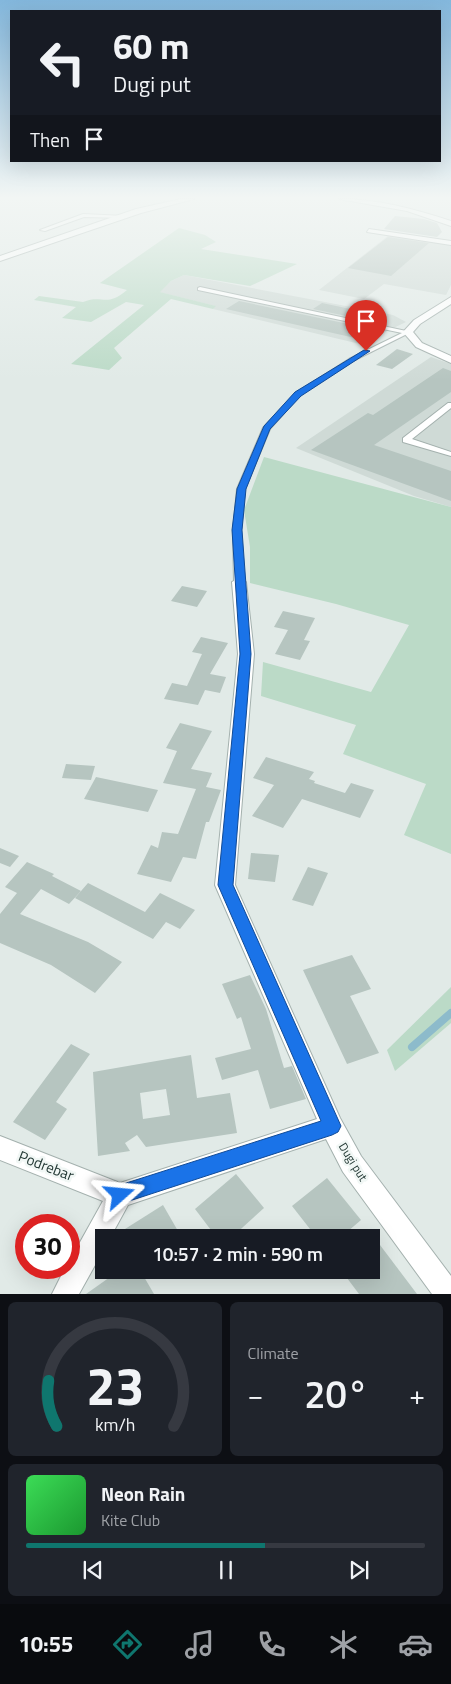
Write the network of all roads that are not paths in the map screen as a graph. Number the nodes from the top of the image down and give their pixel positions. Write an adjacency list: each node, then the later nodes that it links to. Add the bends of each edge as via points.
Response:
1 (200, 289): 3 (lane)
2 (451, 300): 3 (street, via 417,322)
3 (408, 332): 4 (street, via 419,345); 7 (lane, Dugi put, via 351,360 298,394 266,428 241,489 237,530)
4 (451, 360)
5 (451, 405): 6 (lane, via 406,440)
6 (451, 454)
7 (239, 582): 8 (street, Dugi put, via 246,654 225,885)
8 (332, 1126): 10 (street); 12 (street, Dugi put, via 352,1164)
9 (0, 1148): 10 (street, Podrebar)
10 (120, 1195): 11 (street)
11 (65, 1294)
12 (448, 1294)

